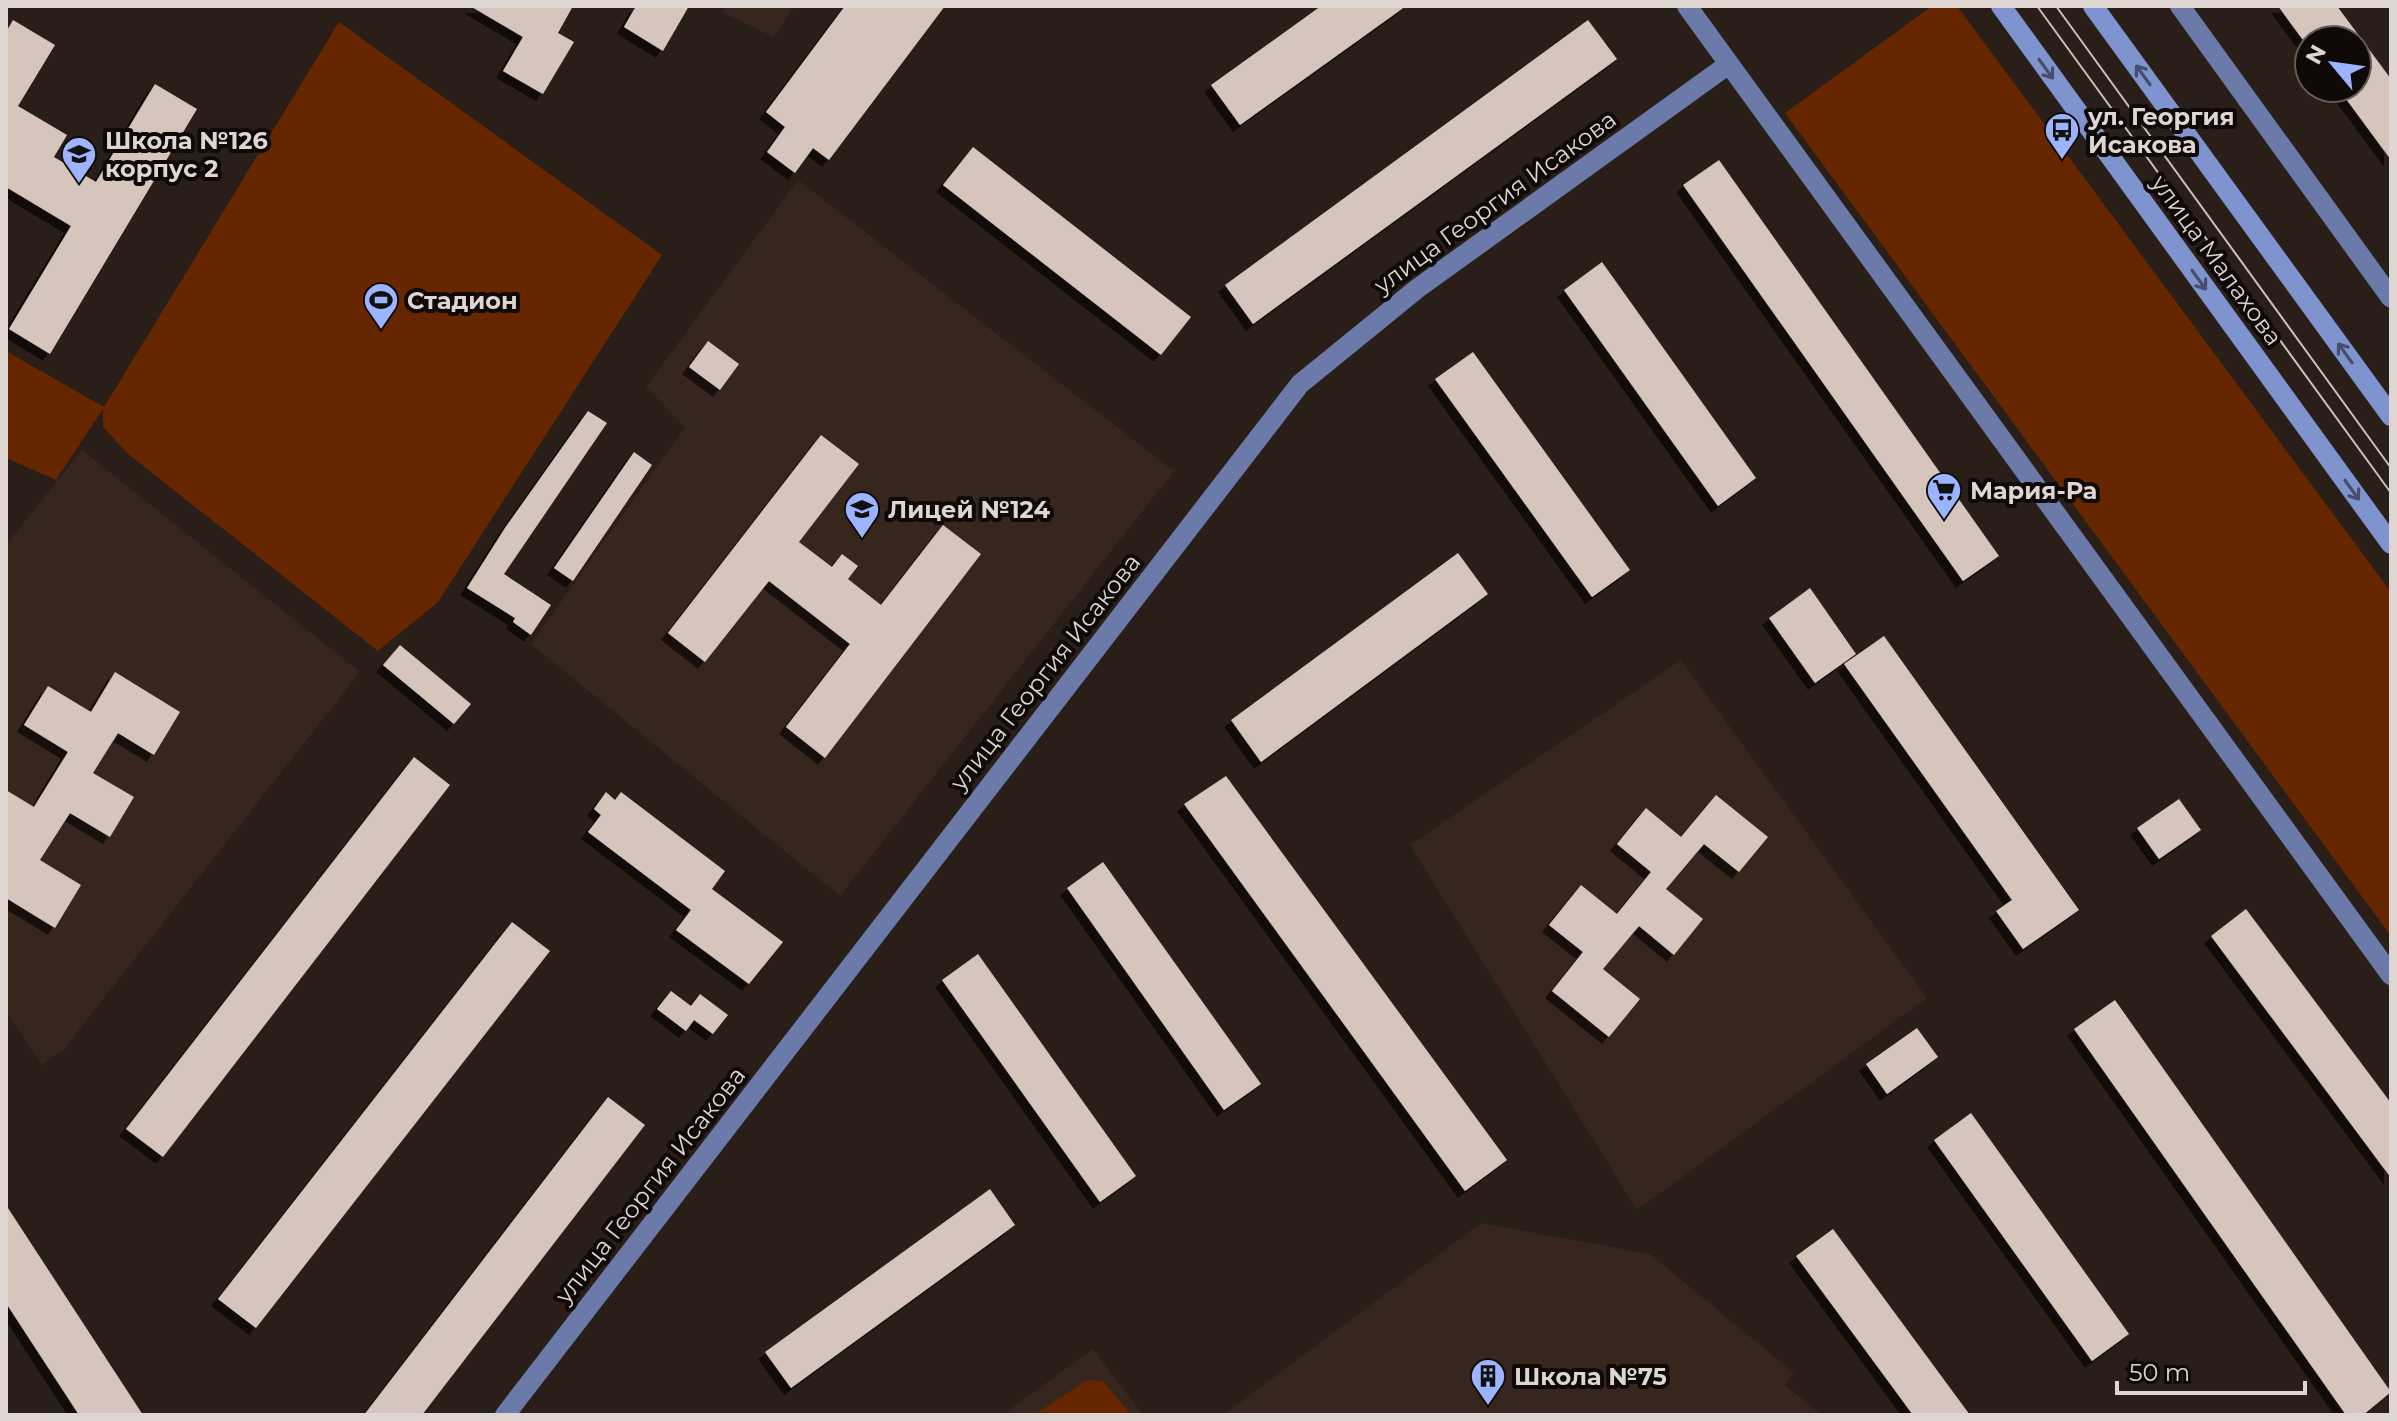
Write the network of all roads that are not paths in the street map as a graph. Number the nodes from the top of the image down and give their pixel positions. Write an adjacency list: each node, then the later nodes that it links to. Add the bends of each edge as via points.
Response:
1 (1687, 6): 5 (street)
2 (2001, 6): 8 (main road, улица Малахова, one-way to 8)
3 (2093, 6): 7 (main road, улица Малахова, one-way to 3)
4 (2180, 6): 6 (street)
5 (1729, 64): 9 (street); 10 (street, улица Георгия Исакова, via 1418,288 1300,384)
6 (2391, 298)
7 (2391, 416)
8 (2391, 544)
9 (2391, 975)
10 (505, 1415)

